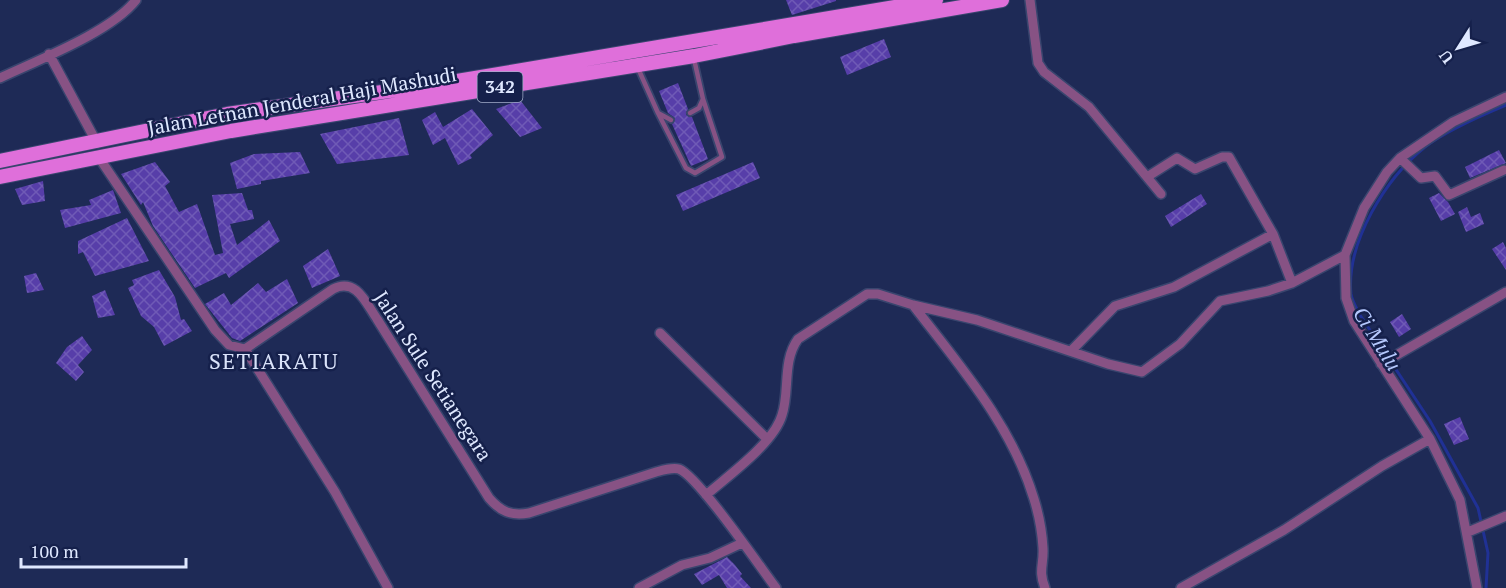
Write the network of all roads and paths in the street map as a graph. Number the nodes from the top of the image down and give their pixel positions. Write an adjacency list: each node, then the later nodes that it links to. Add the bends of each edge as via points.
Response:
1 (136, 0): 5 (street, via 102,28)
2 (936, 0): 13 (main road, Jalan Letnan Jenderal Haji Mashudi / 342, via 439,84)
3 (1002, 0): 6 (main road, Jalan Letnan Jenderal Haji Mashudi / 342)
4 (1030, 0): 22 (street, via 1038,63 1089,108)
5 (49, 54): 8 (street); 16 (street)
6 (694, 56): 7 (main road, Jalan Letnan Jenderal Haji Mashudi / 342); 10 (lane)
7 (637, 65): 11 (lane); 15 (main road, Jalan Letnan Jenderal Haji Mashudi / 342)
8 (0, 78)
9 (1506, 97): 18 (street, via 1453,122)
10 (703, 99): 11 (lane, via 722,157 695,174 686,168); 12 (lane, via 699,108)
11 (658, 113): 14 (lane)
12 (690, 113)
13 (227, 114): 15 (main road); 16 (main road, Jalan Letnan Jenderal Haji Mashudi / 342)
14 (671, 120)
15 (231, 130): 17 (main road, Jalan Letnan Jenderal Haji Mashudi / 342)
16 (97, 143): 19 (main road, Jalan Letnan Jenderal Haji Mashudi / 342)
17 (100, 159): 21 (main road, Jalan Letnan Jenderal Haji Mashudi / 342); 30 (street, via 215,330 229,345)
18 (1400, 159): 20 (street, via 1421,178 1435,176 1449,195); 25 (street, via 1364,208)
19 (0, 161)
20 (1504, 170)
21 (0, 177)
22 (1147, 177): 23 (street); 24 (street, via 1174,159 1180,158 1195,169 1228,156)
23 (1161, 194)
24 (1273, 234): 26 (street); 31 (street, via 1174,287 1115,306)
25 (1345, 255): 26 (street); 32 (street, via 1348,308)
26 (1292, 283): 31 (street, via 1220,301 1180,344 1142,372 1116,367)
27 (1506, 292): 32 (street)
28 (913, 305): 31 (street); 33 (street, via 867,294 798,339 792,349 783,413); 43 (street, via 962,368 1008,436 1020,461 1040,520 1044,556 1040,575)
29 (660, 333): 33 (street)
30 (245, 349): 35 (street, Jalan Sule Setianegara, via 333,289 350,286 358,291 377,319 489,498 501,510 529,513 671,468 681,470); 40 (street, via 335,492)
31 (1072, 350)
32 (1382, 363): 34 (street)
33 (767, 439): 35 (street)
34 (1430, 439): 37 (street, via 1460,500); 39 (street)
35 (706, 495): 38 (street, Jalan Sule Setianegara)
36 (1506, 516): 37 (street)
37 (1468, 532): 45 (street)
38 (742, 543): 41 (street, via 710,558 682,565); 42 (street, Jalan Sule Setianegara)
39 (1195, 584): 44 (street)
40 (388, 588)
41 (639, 588)
42 (776, 588)
43 (1045, 588)
44 (1181, 588)
45 (1477, 588)

